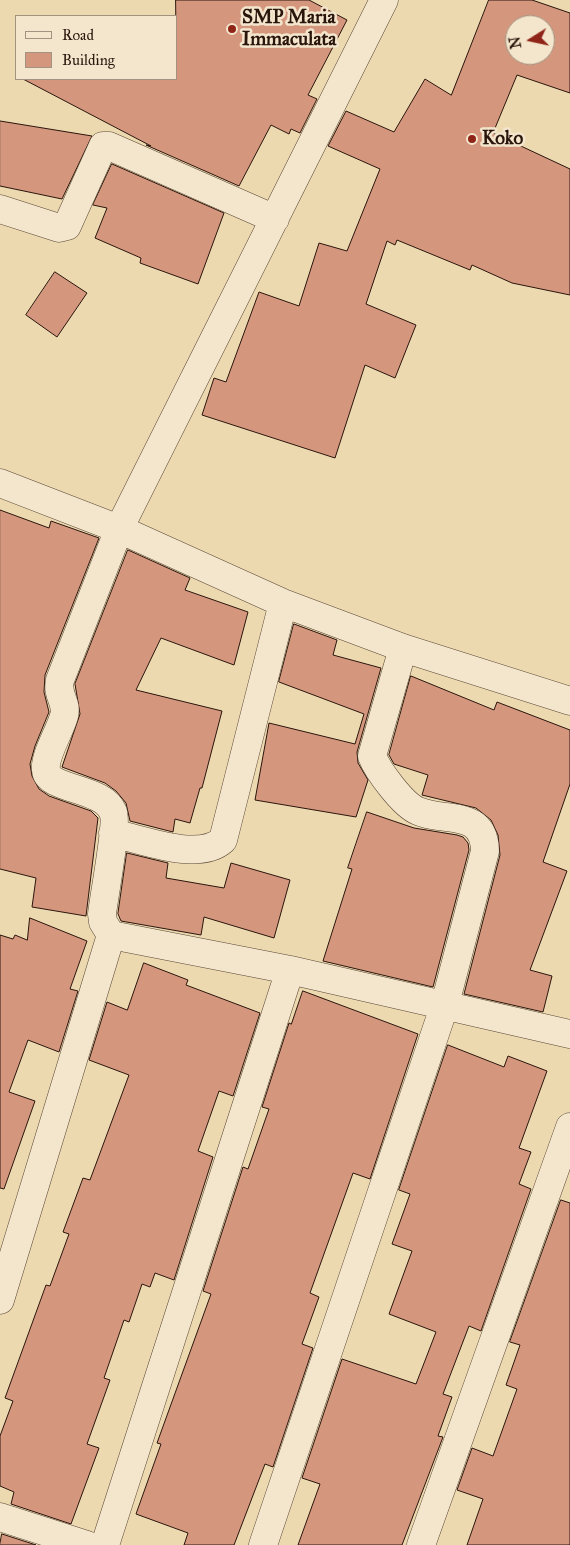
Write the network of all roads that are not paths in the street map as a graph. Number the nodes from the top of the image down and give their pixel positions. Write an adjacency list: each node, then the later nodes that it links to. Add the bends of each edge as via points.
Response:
1 (384, 0): 3 (street)
2 (0, 209): 3 (street, via 59,228 67,226 103,146 108,146)
3 (275, 219): 5 (street)
4 (0, 483): 5 (street)
5 (119, 529): 6 (street); 9 (street, via 60,680 59,696 64,702 65,714 46,770 52,780 107,802 114,814)
6 (283, 603): 7 (street); 9 (street, via 223,840 210,848 196,851)
7 (403, 648): 8 (street); 12 (street, via 372,756 375,764 409,807 468,821 480,829 485,840 485,851)
8 (570, 701)
9 (114, 833): 10 (street, via 102,914)
10 (111, 935): 11 (street); 15 (street)
11 (290, 970): 12 (street); 18 (street)
12 (445, 1004): 13 (street); 19 (street)
13 (570, 1034)
14 (570, 1127): 20 (street)
15 (0, 1300)
16 (0, 1517): 17 (street)
17 (76, 1543)
18 (105, 1545)
19 (263, 1545)
20 (421, 1545)

